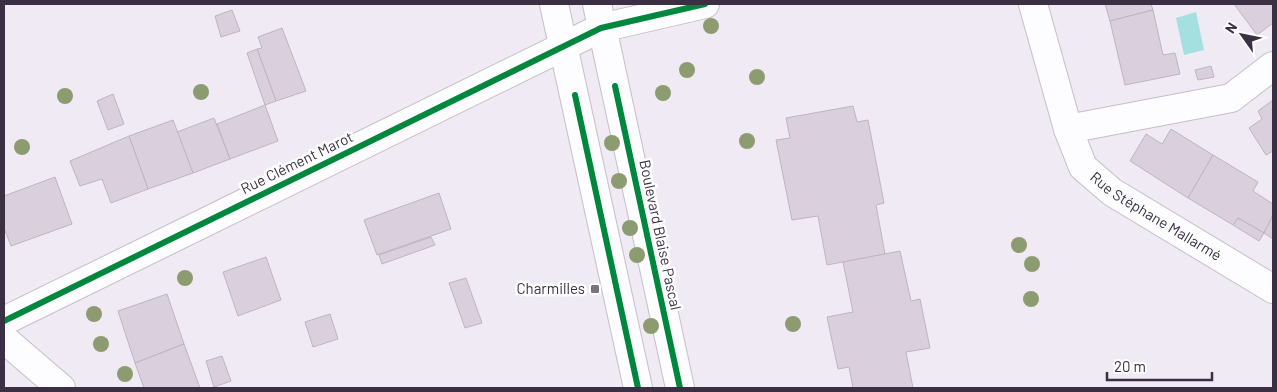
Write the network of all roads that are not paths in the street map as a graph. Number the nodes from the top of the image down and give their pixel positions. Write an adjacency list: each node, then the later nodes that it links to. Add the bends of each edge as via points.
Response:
1 (554, 4): 5 (street)
2 (705, 4): 4 (street, Rue Clément Marot)
3 (1034, 4): 7 (street, Rue Stéphane Mallarmé)
4 (599, 16): 5 (street, Rue Clément Marot); 13 (street, Boulevard Blaise Pascal)
5 (564, 45): 9 (street, Rue Clément Marot); 12 (street)
6 (1273, 66): 7 (street, via 1231,98)
7 (1068, 129): 8 (street, Rue Stéphane Mallarmé, via 1084,167 1112,192)
8 (1273, 289)
9 (4, 321)
10 (4, 339): 11 (street)
11 (62, 388)
12 (638, 388)
13 (680, 388)

